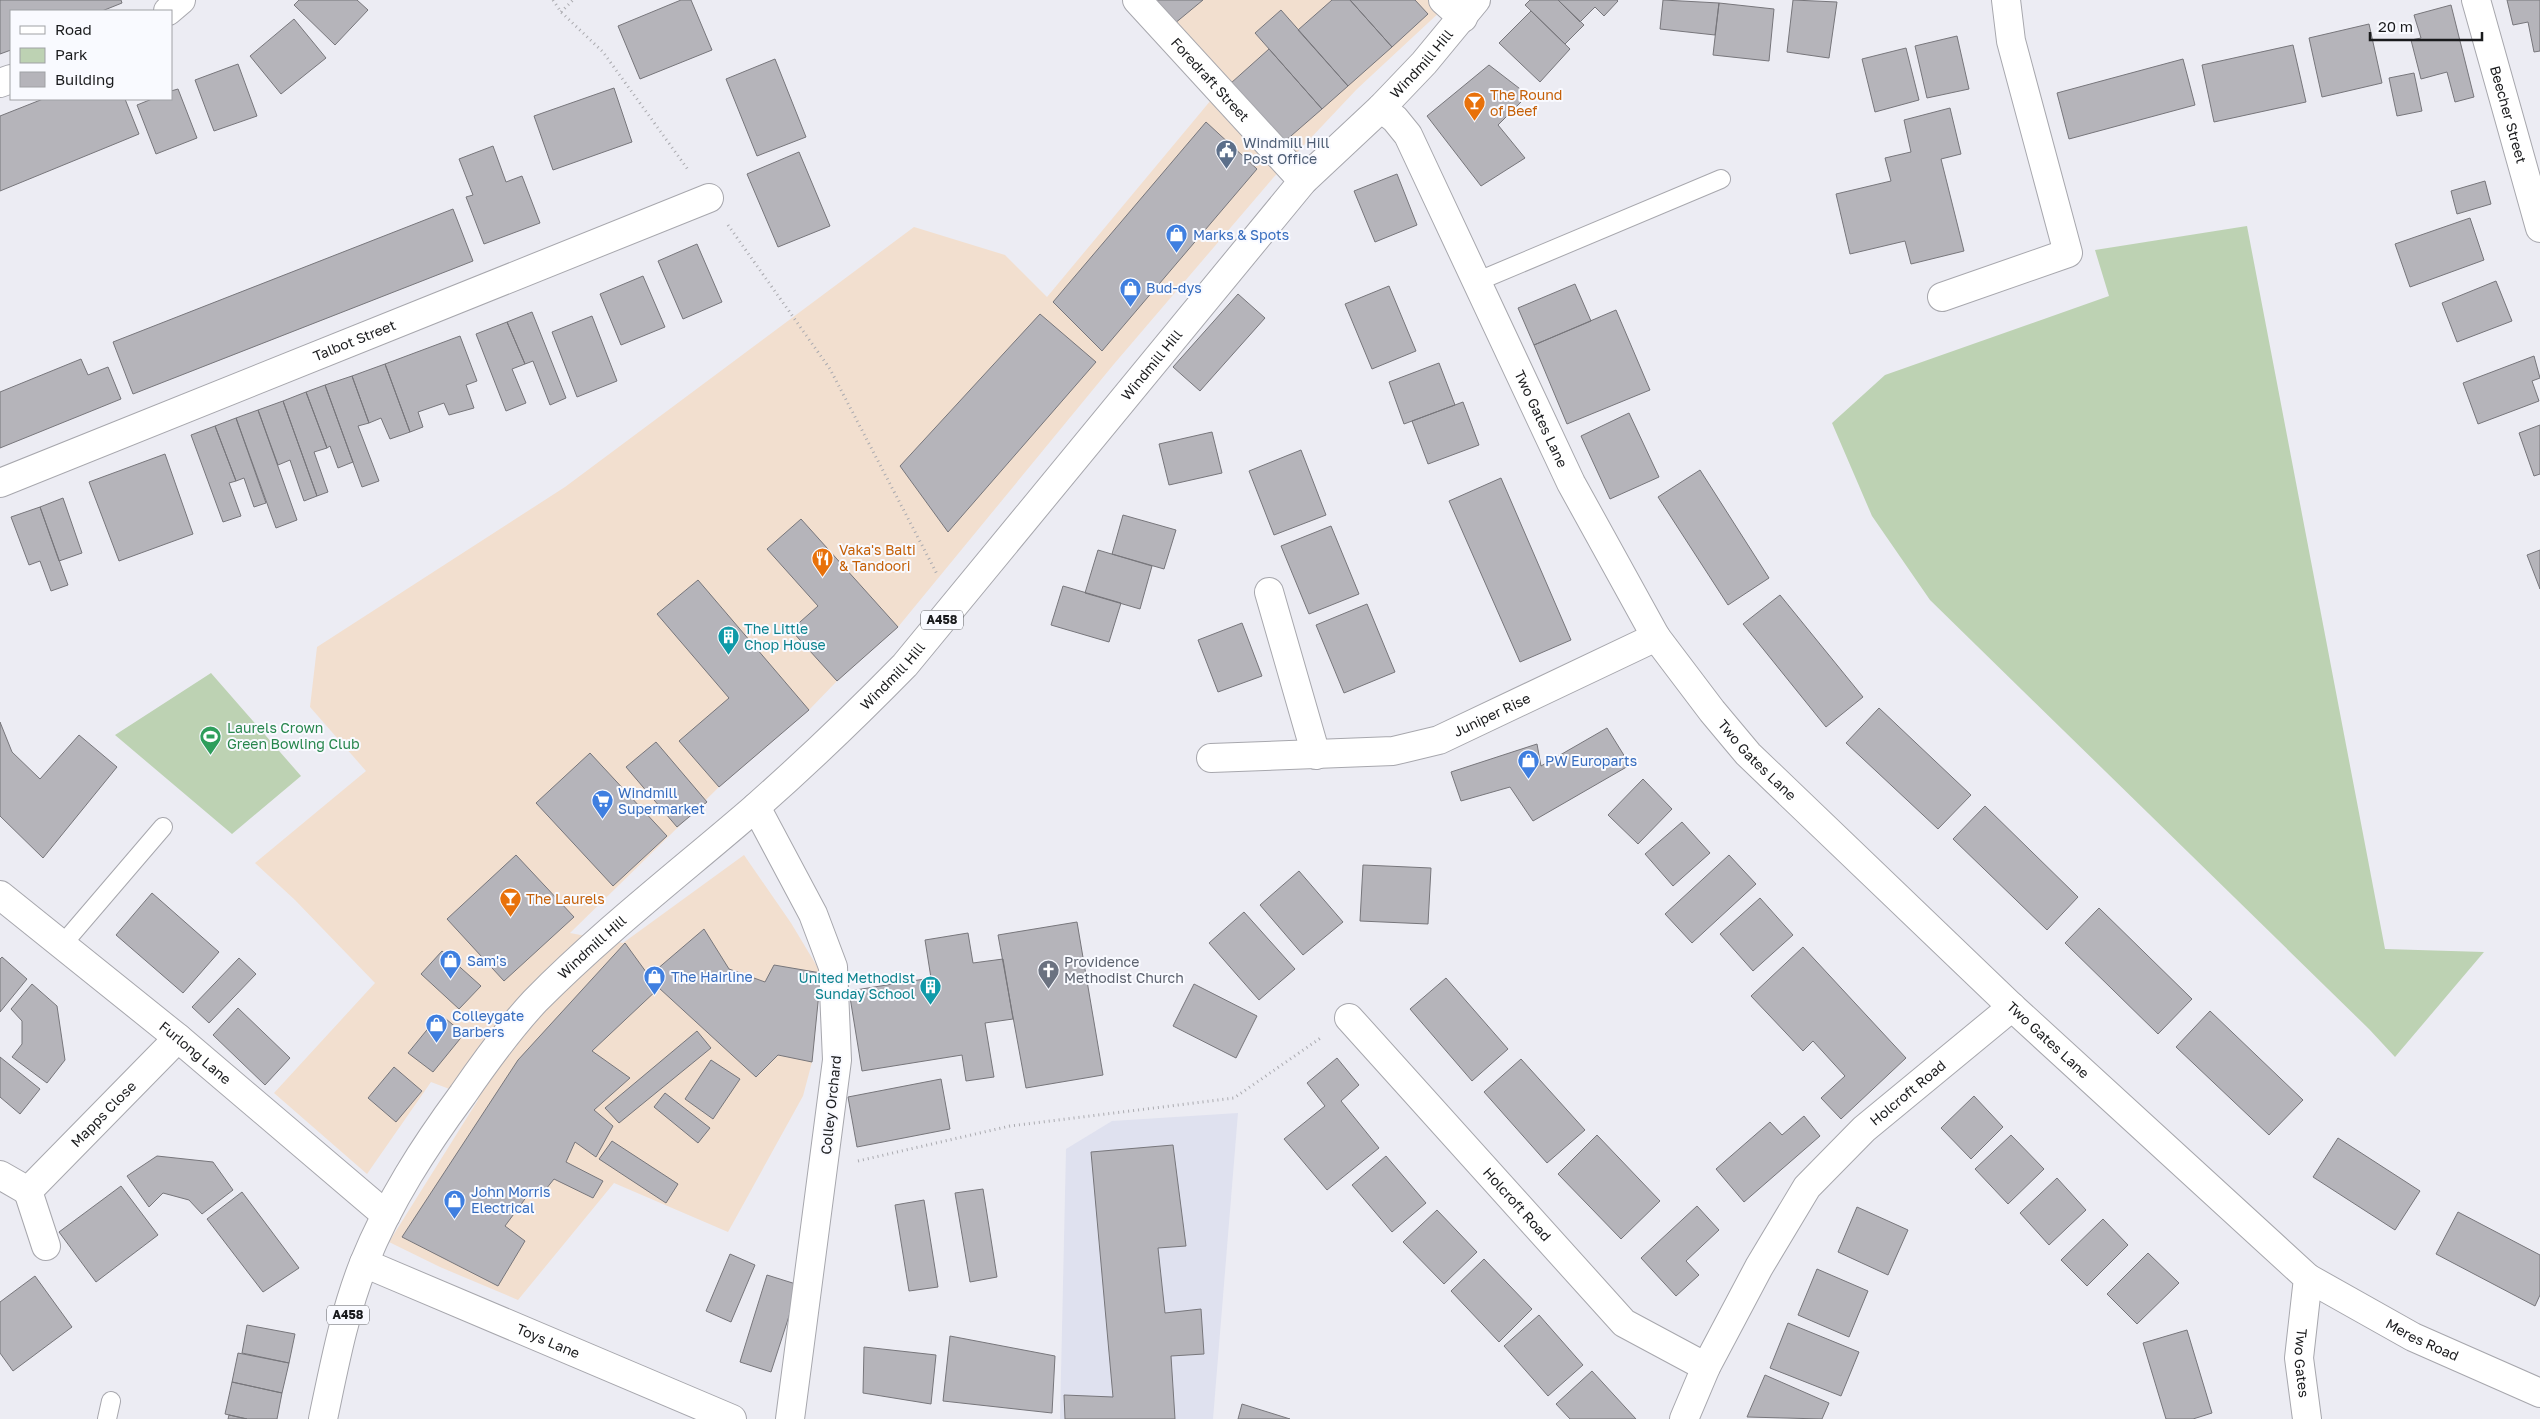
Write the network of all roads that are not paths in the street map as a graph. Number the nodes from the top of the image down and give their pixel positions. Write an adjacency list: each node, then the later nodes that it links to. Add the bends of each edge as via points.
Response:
1 (182, 0): 7 (main road)
2 (1137, 0): 10 (main road, Foredraft Street)
3 (1443, 0): 6 (main road)
4 (2006, 0): 14 (main road, via 2011,41 2068,253)
5 (2476, 0): 12 (main road, Beecher Street)
6 (1470, 9): 8 (main road, Windmill Hill / A458)
7 (169, 10)
8 (1381, 108): 10 (main road, Windmill Hill / A458); 13 (main road, Two Gates Lane, via 1408,135)
9 (1721, 179): 13 (lane)
10 (1303, 181): 20 (main road, Windmill Hill / A458, via 905,665 843,728)
11 (709, 198): 15 (main road, Talbot Street)
12 (2540, 228)
13 (1476, 282): 17 (main road, Two Gates Lane, via 1571,483)
14 (1942, 297)
15 (0, 483)
16 (1269, 592): 18 (main road)
17 (1656, 637): 18 (main road, Juniper Rise, via 1439,740 1393,751); 24 (main road, Two Gates Lane, via 1748,754)
18 (1316, 755): 19 (main road, Juniper Rise)
19 (1211, 758)
20 (756, 807): 29 (main road, Windmill Hill / A458, via 633,911 535,1001 497,1045 418,1156); 39 (main road, Colley Orchard, via 813,914 834,966 837,1060)
21 (162, 827): 23 (lane)
22 (0, 895): 23 (main road, Furlong Lane)
23 (62, 945): 26 (main road, Furlong Lane)
24 (2012, 1007): 32 (main road, Two Gates Lane); 33 (main road, Holcroft Road, via 1864,1129 1807,1187)
25 (1349, 1018): 33 (main road, Holcroft Road, via 1624,1323)
26 (178, 1038): 28 (main road, Mapps Close); 29 (main road, Furlong Lane)
27 (0, 1174): 28 (main road)
28 (28, 1191): 30 (main road)
29 (386, 1215): 31 (main road, A458)
30 (46, 1246)
31 (364, 1264): 37 (main road, A458, via 338,1347); 38 (main road, Toys Lane)
32 (2308, 1278): 34 (main road, Meres Road, via 2413,1337); 41 (main road, Two Gates, via 2299,1358)
33 (1706, 1367): 40 (main road, Holcroft Road)
34 (2540, 1393)
35 (111, 1401): 36 (lane)
36 (108, 1419)
37 (323, 1419)
38 (732, 1419)
39 (790, 1419)
40 (1684, 1419)
41 (2307, 1419)

